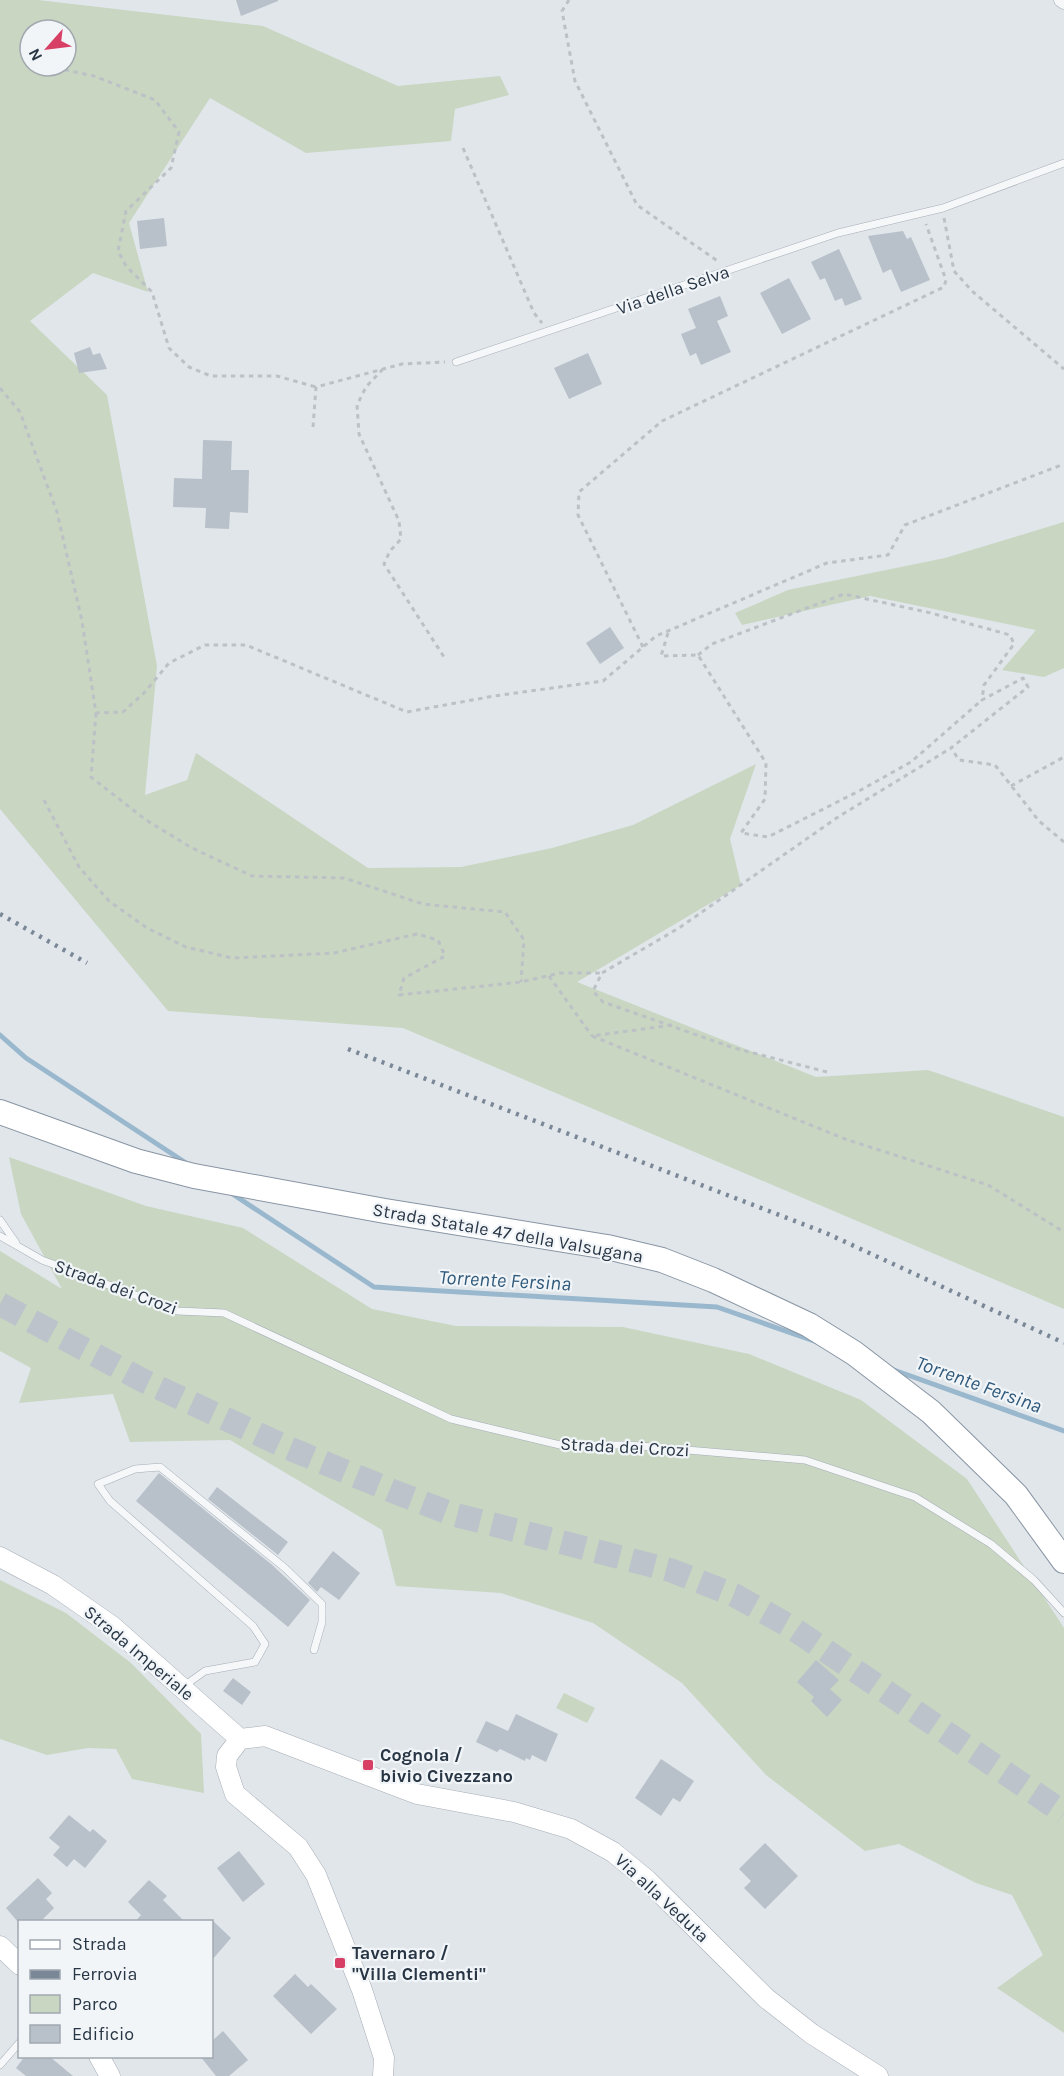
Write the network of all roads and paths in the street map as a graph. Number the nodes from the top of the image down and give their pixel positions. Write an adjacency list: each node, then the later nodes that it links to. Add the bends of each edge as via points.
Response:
1 (569, 0): 7 (path, via 562,11 575,81 637,205)
2 (78, 73): 12 (path, via 155,100 179,132 171,168 126,211 118,251 126,266 152,292 169,348 189,367 211,376 277,376)
3 (463, 148): 8 (path, via 534,313)
4 (1064, 163): 5 (lane, Via della Selva)
5 (943, 208): 6 (lane, Via della Selva); 11 (path, via 954,271)
6 (922, 212): 7 (lane, Via della Selva, via 838,233); 17 (path, via 946,280 945,287 662,421 579,492 578,515)
7 (730, 270): 8 (lane, Via della Selva)
8 (549, 331): 9 (lane, Via della Selva)
9 (456, 362): 10 (path, via 402,364)
10 (383, 369): 12 (path); 19 (path, via 366,387 357,405 359,434 399,521 400,539 384,564)
11 (1064, 369)
12 (316, 387): 14 (path)
13 (0, 388): 21 (path, via 20,412 57,512 82,621)
14 (313, 428)
15 (1064, 464): 16 (path, via 905,525 888,555 827,562)
16 (668, 633): 17 (path); 18 (path, via 661,656)
17 (643, 647): 21 (path, via 603,681 406,712 246,645 206,645 169,663 123,712)
18 (698, 655): 20 (path, via 712,644 844,594 1010,635 1014,644 984,685); 20 (path, via 766,763 765,800 741,833 768,837 911,762)
19 (446, 660)
20 (982, 700): 22 (path, via 1023,678 1028,687)
21 (96, 713): 29 (path, via 91,777 146,820 192,848 252,876 344,878 423,904 504,912 524,940)
22 (951, 748): 24 (path, via 959,760 995,765); 27 (path, via 838,817 679,928)
23 (1064, 757): 24 (path)
24 (1011, 786): 26 (path, via 1039,821)
25 (44, 800): 29 (path, via 78,867 110,901 147,928 186,947 232,958 334,953 417,934 438,940 445,956 404,978 399,995)
26 (1064, 842)
27 (602, 973): 28 (path); 30 (path, via 593,991 603,1002)
28 (549, 976): 29 (path); 31 (path)
29 (521, 982)
30 (674, 1025): 31 (path); 32 (path, via 734,1048)
31 (592, 1036): 35 (path, via 845,1139 988,1185)
32 (827, 1072)
33 (0, 1112): 39 (highway, Strada Statale 47 della Valsugana, via 136,1161 194,1176 607,1247 662,1260 713,1280 809,1325 913,1398 1016,1495)
34 (0, 1220): 37 (lane)
35 (1064, 1232)
36 (0, 1236): 37 (lane, Strada dei Crozi)
37 (20, 1247): 40 (lane, Strada dei Crozi, via 42,1260 178,1311 224,1313 451,1419 560,1445 628,1444 805,1460 915,1497 991,1544 1035,1580)
38 (0, 1557): 42 (street, Strada Imperiale, via 53,1585 112,1626)
39 (1064, 1561)
40 (1064, 1613)
41 (314, 1650): 42 (lane, via 322,1622 322,1604 285,1568 160,1467 135,1469 98,1484 110,1501 253,1626 265,1644 255,1662 205,1671)
42 (182, 1688): 43 (street, Strada Imperiale)
43 (240, 1739): 50 (street, via 227,1756 226,1767 235,1794 298,1847 316,1875 366,2002 384,2058); 51 (street, Via alla Veduta, via 265,1736 417,1794 514,1812 571,1829 613,1852 647,1880 766,1998 812,2034)
44 (0, 1946): 45 (street)
45 (18, 1963)
46 (18, 2044): 48 (lane)
47 (100, 2058): 49 (street)
48 (0, 2065)
49 (110, 2076)
50 (383, 2076)
51 (878, 2076)

